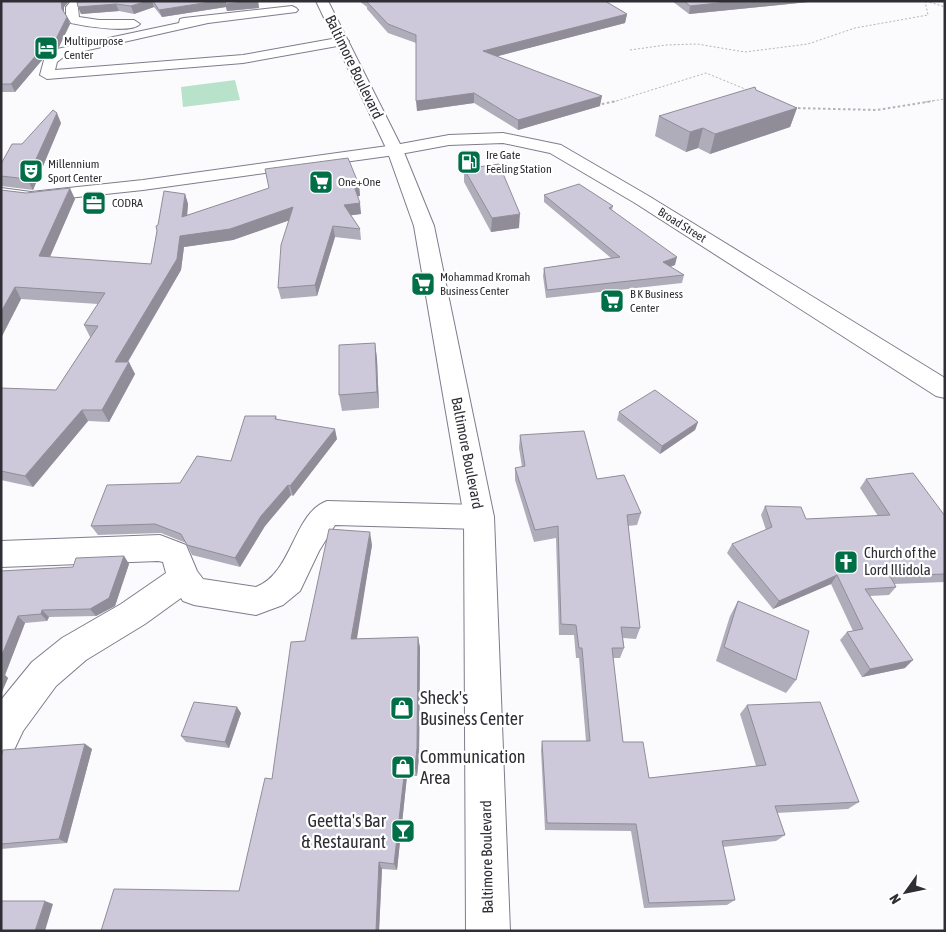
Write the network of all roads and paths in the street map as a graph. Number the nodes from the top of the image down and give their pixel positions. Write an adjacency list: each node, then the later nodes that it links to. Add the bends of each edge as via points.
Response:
1 (78, 1): 6 (main road, via 72,7 75,20 99,24)
2 (926, 1): 4 (path); 8 (path, via 928,16 855,28 808,44 746,52 697,44)
3 (325, 4): 7 (main road, Baltimore Boulevard)
4 (945, 7)
5 (292, 10): 6 (main road)
6 (203, 22): 7 (main road, via 62,52 51,60 46,75 243,59)
7 (343, 41): 13 (main road, Baltimore Boulevard)
8 (630, 50)
9 (750, 91): 11 (path, via 706,73)
10 (945, 100): 12 (path, via 877,110 794,109)
11 (596, 105)
12 (786, 106)
13 (395, 150): 14 (main road, Broad Street, via 143,185 31,197); 15 (main road, Broad Street, via 449,140 503,138 555,149 641,199); 16 (main road, Baltimore Boulevard, via 424,226)
14 (1, 194)
15 (945, 390)
16 (479, 517): 18 (main road, via 327,513 307,544 289,582 272,595 256,601 194,591); 20 (main road, Baltimore Boulevard)
17 (1, 554): 18 (main road, via 160,548 175,554)
18 (184, 578): 19 (main road, via 133,614 74,649 44,674 10,718)
19 (1, 737)
20 (488, 931)

